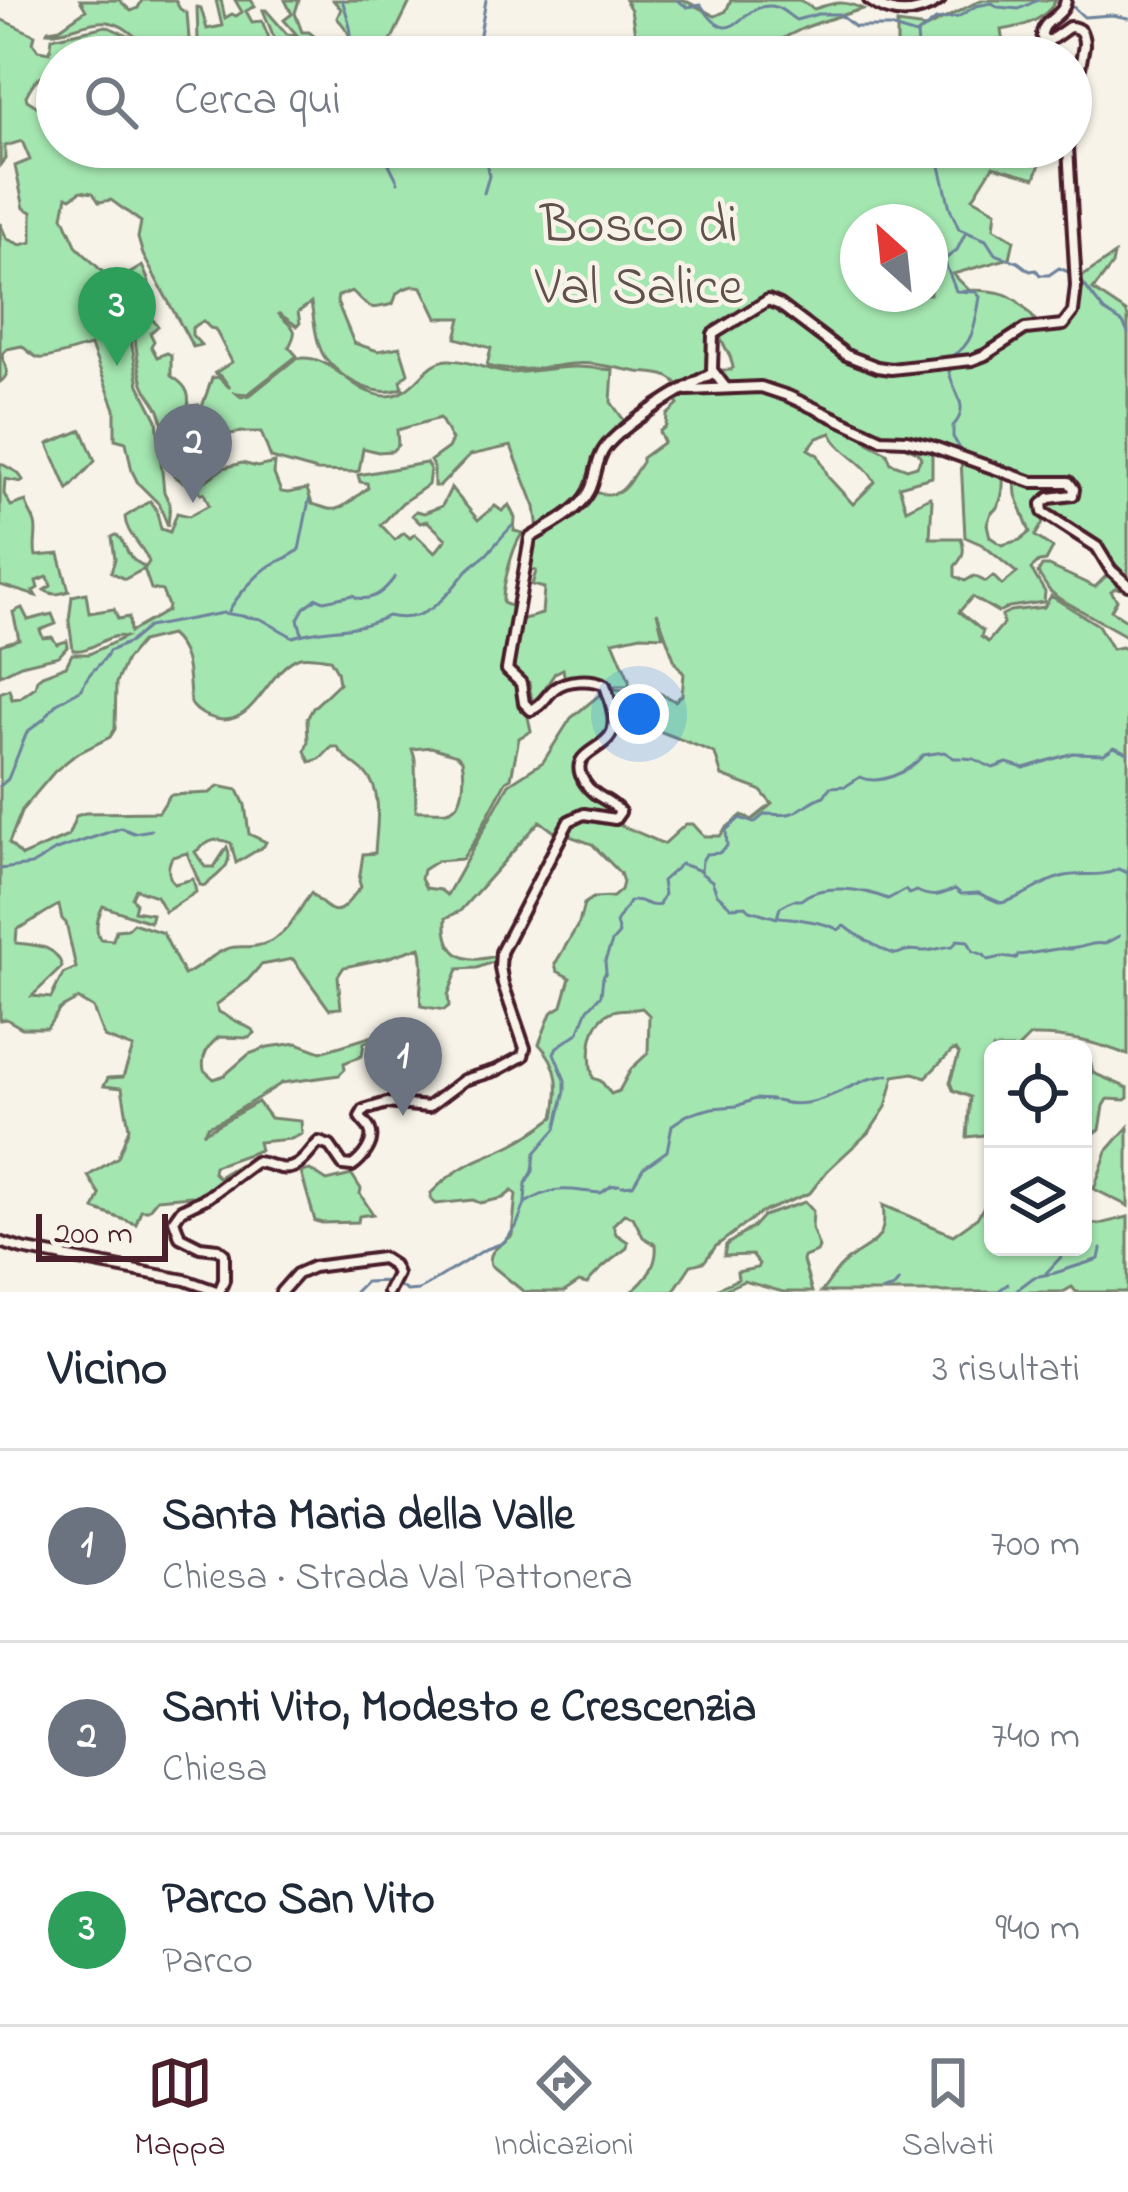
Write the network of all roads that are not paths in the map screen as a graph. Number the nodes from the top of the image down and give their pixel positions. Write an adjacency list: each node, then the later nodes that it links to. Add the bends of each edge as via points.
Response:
1 (869, 0): 2 (street, via 902,14)
2 (940, 0)
3 (1066, 1): 4 (street)
4 (1042, 36)
5 (1054, 36): 6 (street, via 1069,26)
6 (1083, 36)
7 (1069, 168): 8 (street, via 1076,276 1073,312 1063,325 1025,329 979,358 899,369 846,356 768,300 713,334)
8 (713, 373): 9 (street); 10 (street)
9 (725, 387): 10 (street); 11 (street, via 771,390 872,435 931,446 1026,481 1070,482 1072,495 1046,500 1043,512 1097,547)
10 (679, 390): 14 (street, via 610,442 585,499 530,538 507,670 531,710 562,684 605,685 612,732 580,770 592,793 620,812 615,819 569,820 503,948 500,975 524,1053 464,1080 431,1106 364,1110 371,1138 352,1166 319,1142 296,1166 255,1162 181,1210 174,1220 180,1237 224,1254)
11 (1128, 585)
12 (0, 1243): 14 (street)
13 (392, 1286): 15 (street, via 393,1265 377,1258 307,1268)
14 (219, 1292)
15 (281, 1292)

